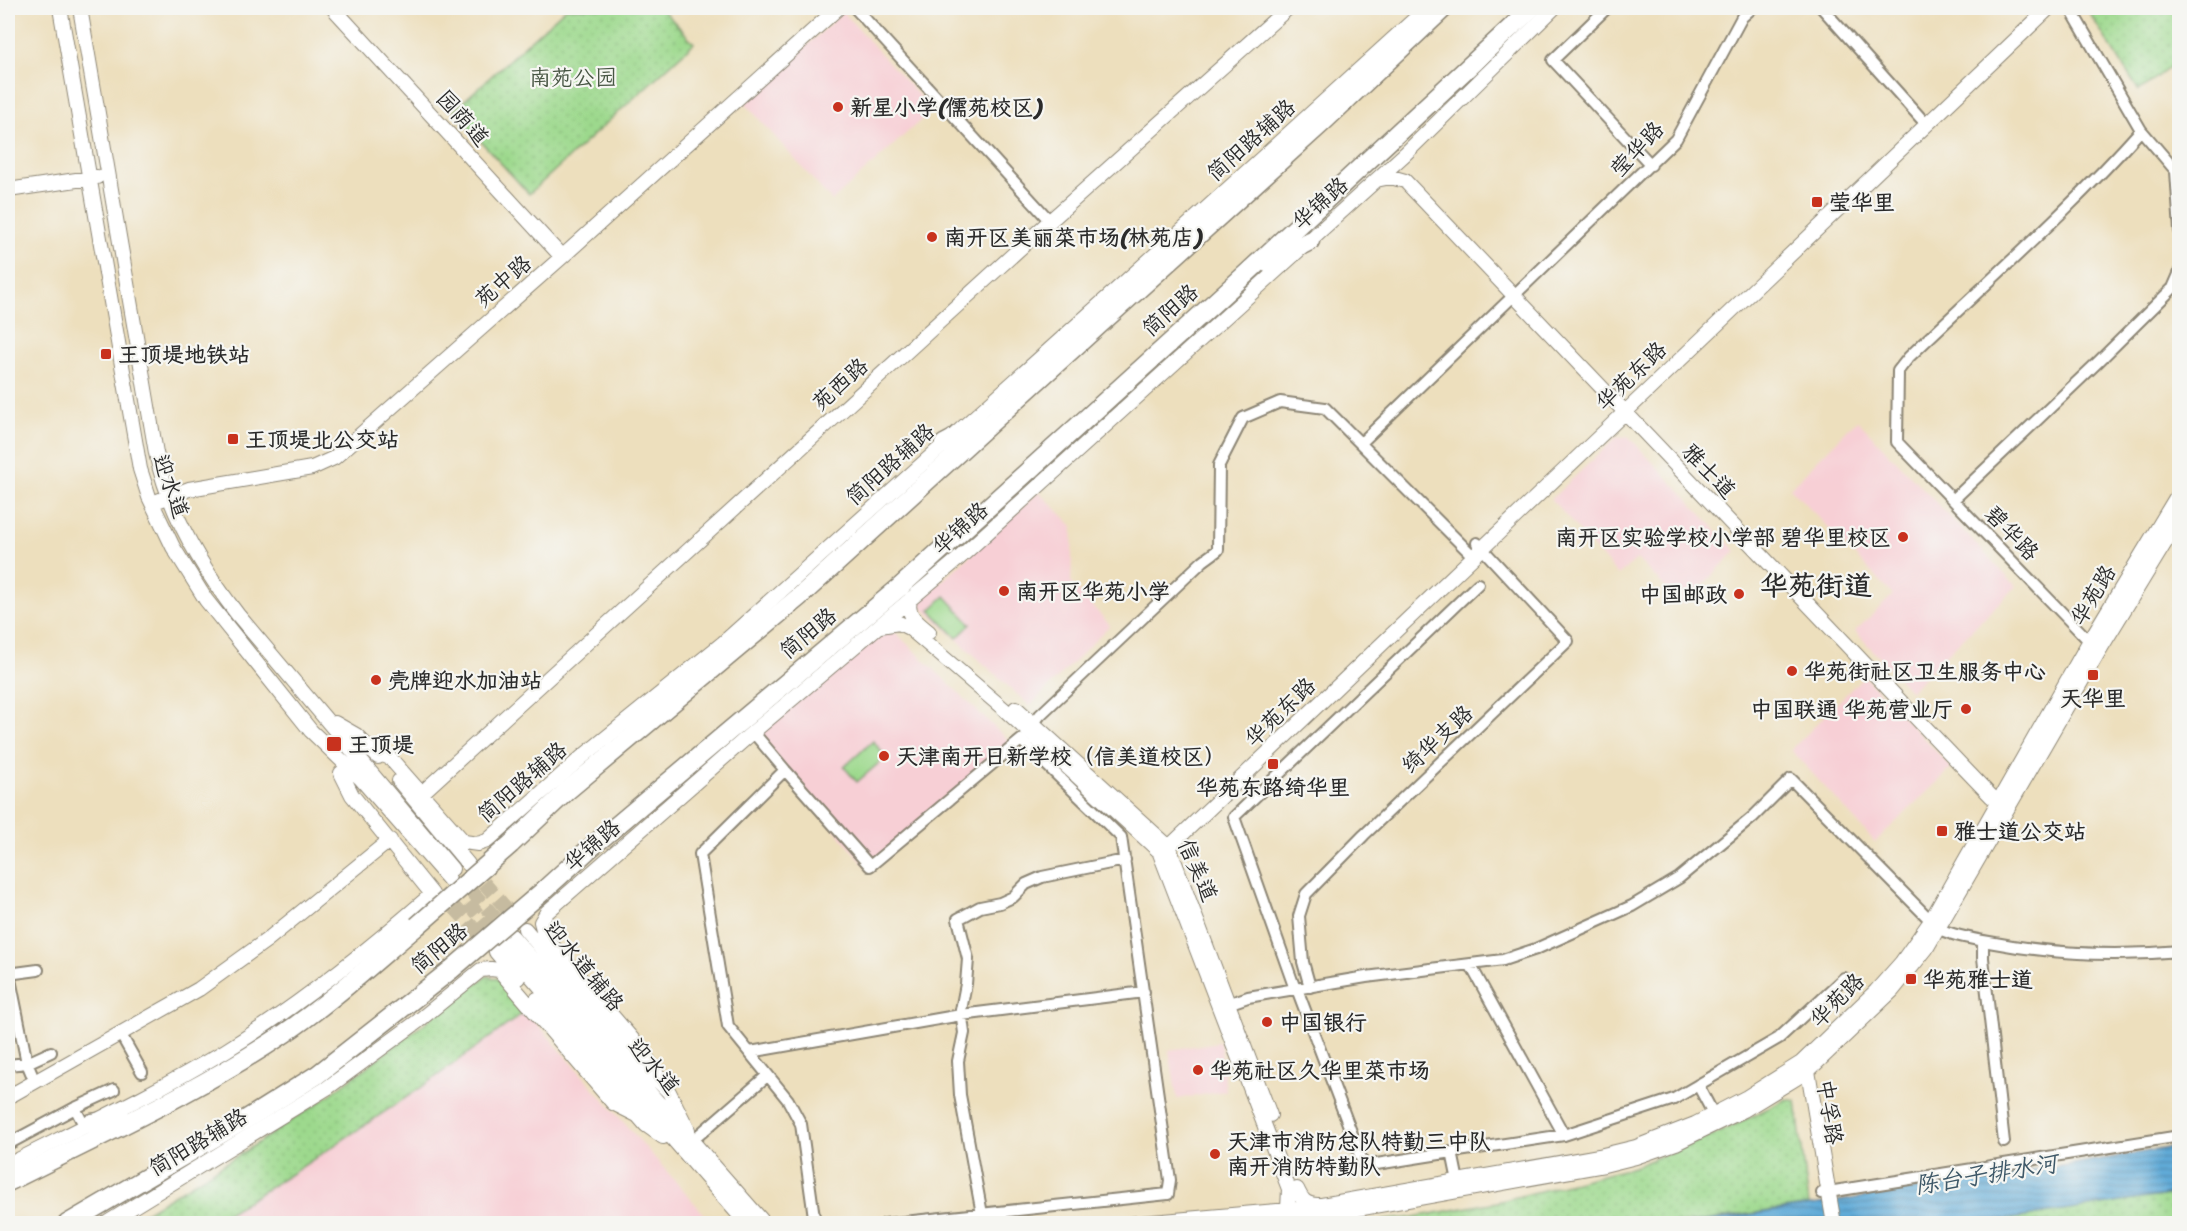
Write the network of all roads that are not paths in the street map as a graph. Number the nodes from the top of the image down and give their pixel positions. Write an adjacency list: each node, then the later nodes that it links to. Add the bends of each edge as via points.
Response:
1 (60, 8): 25 (street, 迎水道)
2 (80, 8): 24 (street, 迎水道)
3 (333, 8): 31 (street, 园荫道)
4 (827, 8): 31 (street, 苑中路)
5 (838, 8): 31 (street, 苑中路)
6 (855, 8): 28 (street)
7 (1288, 8): 28 (street, 苑西路)
8 (1427, 8): 18 (street, 简阳路辅路)
9 (1444, 8): 20 (highway, 简阳路)
10 (1554, 8): 22 (street, 华锦路)
11 (1607, 8): 23 (street, via 1553,60)
12 (1752, 8): 23 (street, 莹华路, via 1742,17 1676,139)
13 (1822, 8): 19 (street)
14 (2038, 8): 19 (street, 华苑东路)
15 (2049, 8): 19 (street, 华苑东路)
16 (2070, 8): 21 (street)
17 (1530, 10): 33 (highway, 简阳路)
18 (1390, 42): 20 (street); 41 (street, 简阳路辅路)
19 (1924, 122): 35 (street, 华苑东路)
20 (1322, 123): 37 (highway, 简阳路)
21 (2141, 130): 29 (street, via 2176,171); 47 (street, 碧华路, via 1898,371 1897,442)
22 (1405, 154): 26 (street, 华锦路); 34 (street, 雅士道, via 1403,165 1409,177)
23 (1651, 165): 34 (street, 莹华路)
24 (109, 175): 25 (street); 44 (street, 迎水道, via 156,453)
25 (89, 178): 27 (street); 42 (street, 迎水道)
26 (1376, 180): 30 (street, 华锦路); 34 (street, 雅士道, via 1391,177 1405,181)
27 (8, 190)
28 (1050, 221): 62 (street, 苑西路)
29 (2180, 231)
30 (1310, 241): 33 (highway); 50 (street, 华锦路)
31 (560, 255): 44 (street, 苑中路, via 332,455); 44 (street, 苑中路, via 334,458 312,468)
32 (2180, 272): 47 (street, via 2173,288)
33 (1246, 273): 43 (highway, 简阳路)
34 (1515, 294): 36 (street, 雅士道); 40 (street, 莹华路)
35 (1641, 391): 36 (street, 华苑东路); 38 (street)
36 (1627, 408): 38 (street, 雅士道); 39 (street, 华苑东路); 49 (street, 华苑东路)
37 (1003, 413): 41 (highway); 98 (highway, 简阳路, bridge, via 799,597 568,790 330,999 285,1033 177,1097 139,1117)
38 (1641, 426): 39 (street, via 1623,425); 63 (street, 雅士道)
39 (1605, 431): 49 (street, 华苑东路)
40 (1362, 442): 49 (street); 56 (street, via 1325,408 1280,402 1244,418 1219,465 1218,550)
41 (944, 444): 62 (street, 简阳路辅路, via 723,643 487,840 478,844 464,842)
42 (138, 455): 44 (street, via 147,472); 46 (street, 迎水道)
43 (1010, 489): 50 (street); 112 (highway, 简阳路, bridge, via 452,969 317,1075)
44 (169, 490): 46 (street, 苑中路); 55 (street, 迎水道, via 206,571)
45 (2180, 491): 54 (street, 华苑路)
46 (150, 500): 57 (street, 迎水道, via 173,547 207,600)
47 (1953, 500): 54 (street, 碧华路)
48 (2180, 518): 54 (street, 华苑路)
49 (1475, 550): 65 (street, 华苑东路); 77 (street, 绮华支路, via 1568,641 1306,894 1299,916 1303,962)
50 (957, 560): 52 (street, 华锦路)
51 (1478, 584): 78 (street, via 1234,817)
52 (911, 598): 53 (street, 华锦路); 56 (street, 信美道, via 909,608 915,620)
53 (878, 627): 58 (street, 华锦路); 65 (street, 信美道, via 899,623 909,628)
54 (2094, 647): 63 (street, 华苑路)
55 (324, 716): 57 (street, 迎水道, via 455,880); 59 (street)
56 (1034, 723): 65 (street, 信美道)
57 (311, 731): 61 (street)
58 (753, 732): 60 (street); 93 (street, 华锦路, via 547,912 541,922 545,937 639,1047)
59 (374, 751): 62 (street, 简阳路辅路, via 390,758); 67 (street)
60 (785, 771): 66 (street, via 870,866 1021,740 1121,837); 84 (street, via 700,854 728,1026)
61 (341, 772): 64 (street, via 352,795); 68 (street)
62 (422, 793)
63 (2000, 799): 69 (street, 华苑路, via 1994,821)
64 (390, 840): 68 (street); 82 (street, via 267,940 199,989)
65 (1168, 844): 80 (street, 信美道); 80 (street, 信美道)
66 (1125, 860): 79 (street); 81 (street, via 1042,877 1026,884 1013,897 958,919 968,959)
67 (468, 864)
68 (436, 893): 98 (street, via 278,1016)
69 (1935, 925): 71 (street, via 1952,935); 73 (street, via 1791,779 1753,817 1679,878 1632,906 1536,949 1503,960); 89 (street, 华苑路, via 1918,961 1892,991 1820,1054)
70 (525, 928): 93 (street, 迎水道辅路, via 632,1055)
71 (1983, 941): 72 (street, via 2025,949 2095,953); 101 (street)
72 (2180, 951)
73 (1470, 964): 77 (street); 99 (street)
74 (38, 970): 75 (street)
75 (8, 974): 85 (street)
76 (1844, 978): 91 (street, via 1779,1038)
77 (1310, 987): 78 (street)
78 (1296, 989): 80 (street); 104 (street, via 1364,1166)
79 (1144, 992): 81 (street); 110 (street, via 1170,1180 1168,1194)
80 (1224, 1005): 107 (street, 信美道); 111 (street, 信美道, via 1288,1189)
81 (961, 1015): 84 (street); 110 (street, via 964,1033 958,1061 960,1095)
82 (120, 1033): 87 (street); 90 (street)
83 (51, 1052): 85 (street)
84 (750, 1052): 88 (street)
85 (27, 1063): 86 (street); 90 (street)
86 (8, 1065)
87 (142, 1072)
88 (768, 1075): 103 (street); 116 (street, via 789,1100 801,1124)
89 (1806, 1076): 97 (street, 华苑路); 97 (street, 华苑路, via 1775,1079); 108 (street, 中孚路)
90 (34, 1082): 94 (street)
91 (1698, 1085): 97 (street); 99 (street, via 1674,1099)
92 (114, 1090): 95 (street)
93 (669, 1092): 103 (street, 迎水道辅路)
94 (8, 1097)
95 (75, 1108): 98 (street); 102 (street)
96 (639, 1116): 103 (street, via 646,1125); 103 (street, 迎水道, via 504,944); 113 (street, 简阳路辅路, via 613,1103 499,970 481,970 327,1088)
97 (1716, 1119): 106 (street, 华苑路, via 1636,1147)
98 (93, 1128): 105 (highway, 简阳路)
99 (1564, 1135): 104 (street)
100 (2180, 1136): 108 (street)
101 (2004, 1142)
102 (8, 1144)
103 (691, 1145): 114 (street, 迎水道); 115 (street, 迎水道)
104 (1452, 1152): 106 (street)
105 (8, 1168)
106 (1459, 1185): 109 (street, 华苑路); 111 (street, 华苑路, via 1329,1214)
107 (1298, 1189): 109 (street, via 1303,1201); 111 (street, 信美道)
108 (1826, 1194): 120 (street); 121 (street)
109 (1317, 1205): 111 (street, 华苑路)
110 (982, 1214): 117 (street)
111 (1291, 1217): 118 (street); 119 (street)
112 (67, 1224)
113 (105, 1224)
114 (747, 1224)
115 (765, 1224)
116 (814, 1224)
117 (885, 1224)
118 (1130, 1224)
119 (1227, 1224)
120 (1827, 1224)
121 (1834, 1224)

